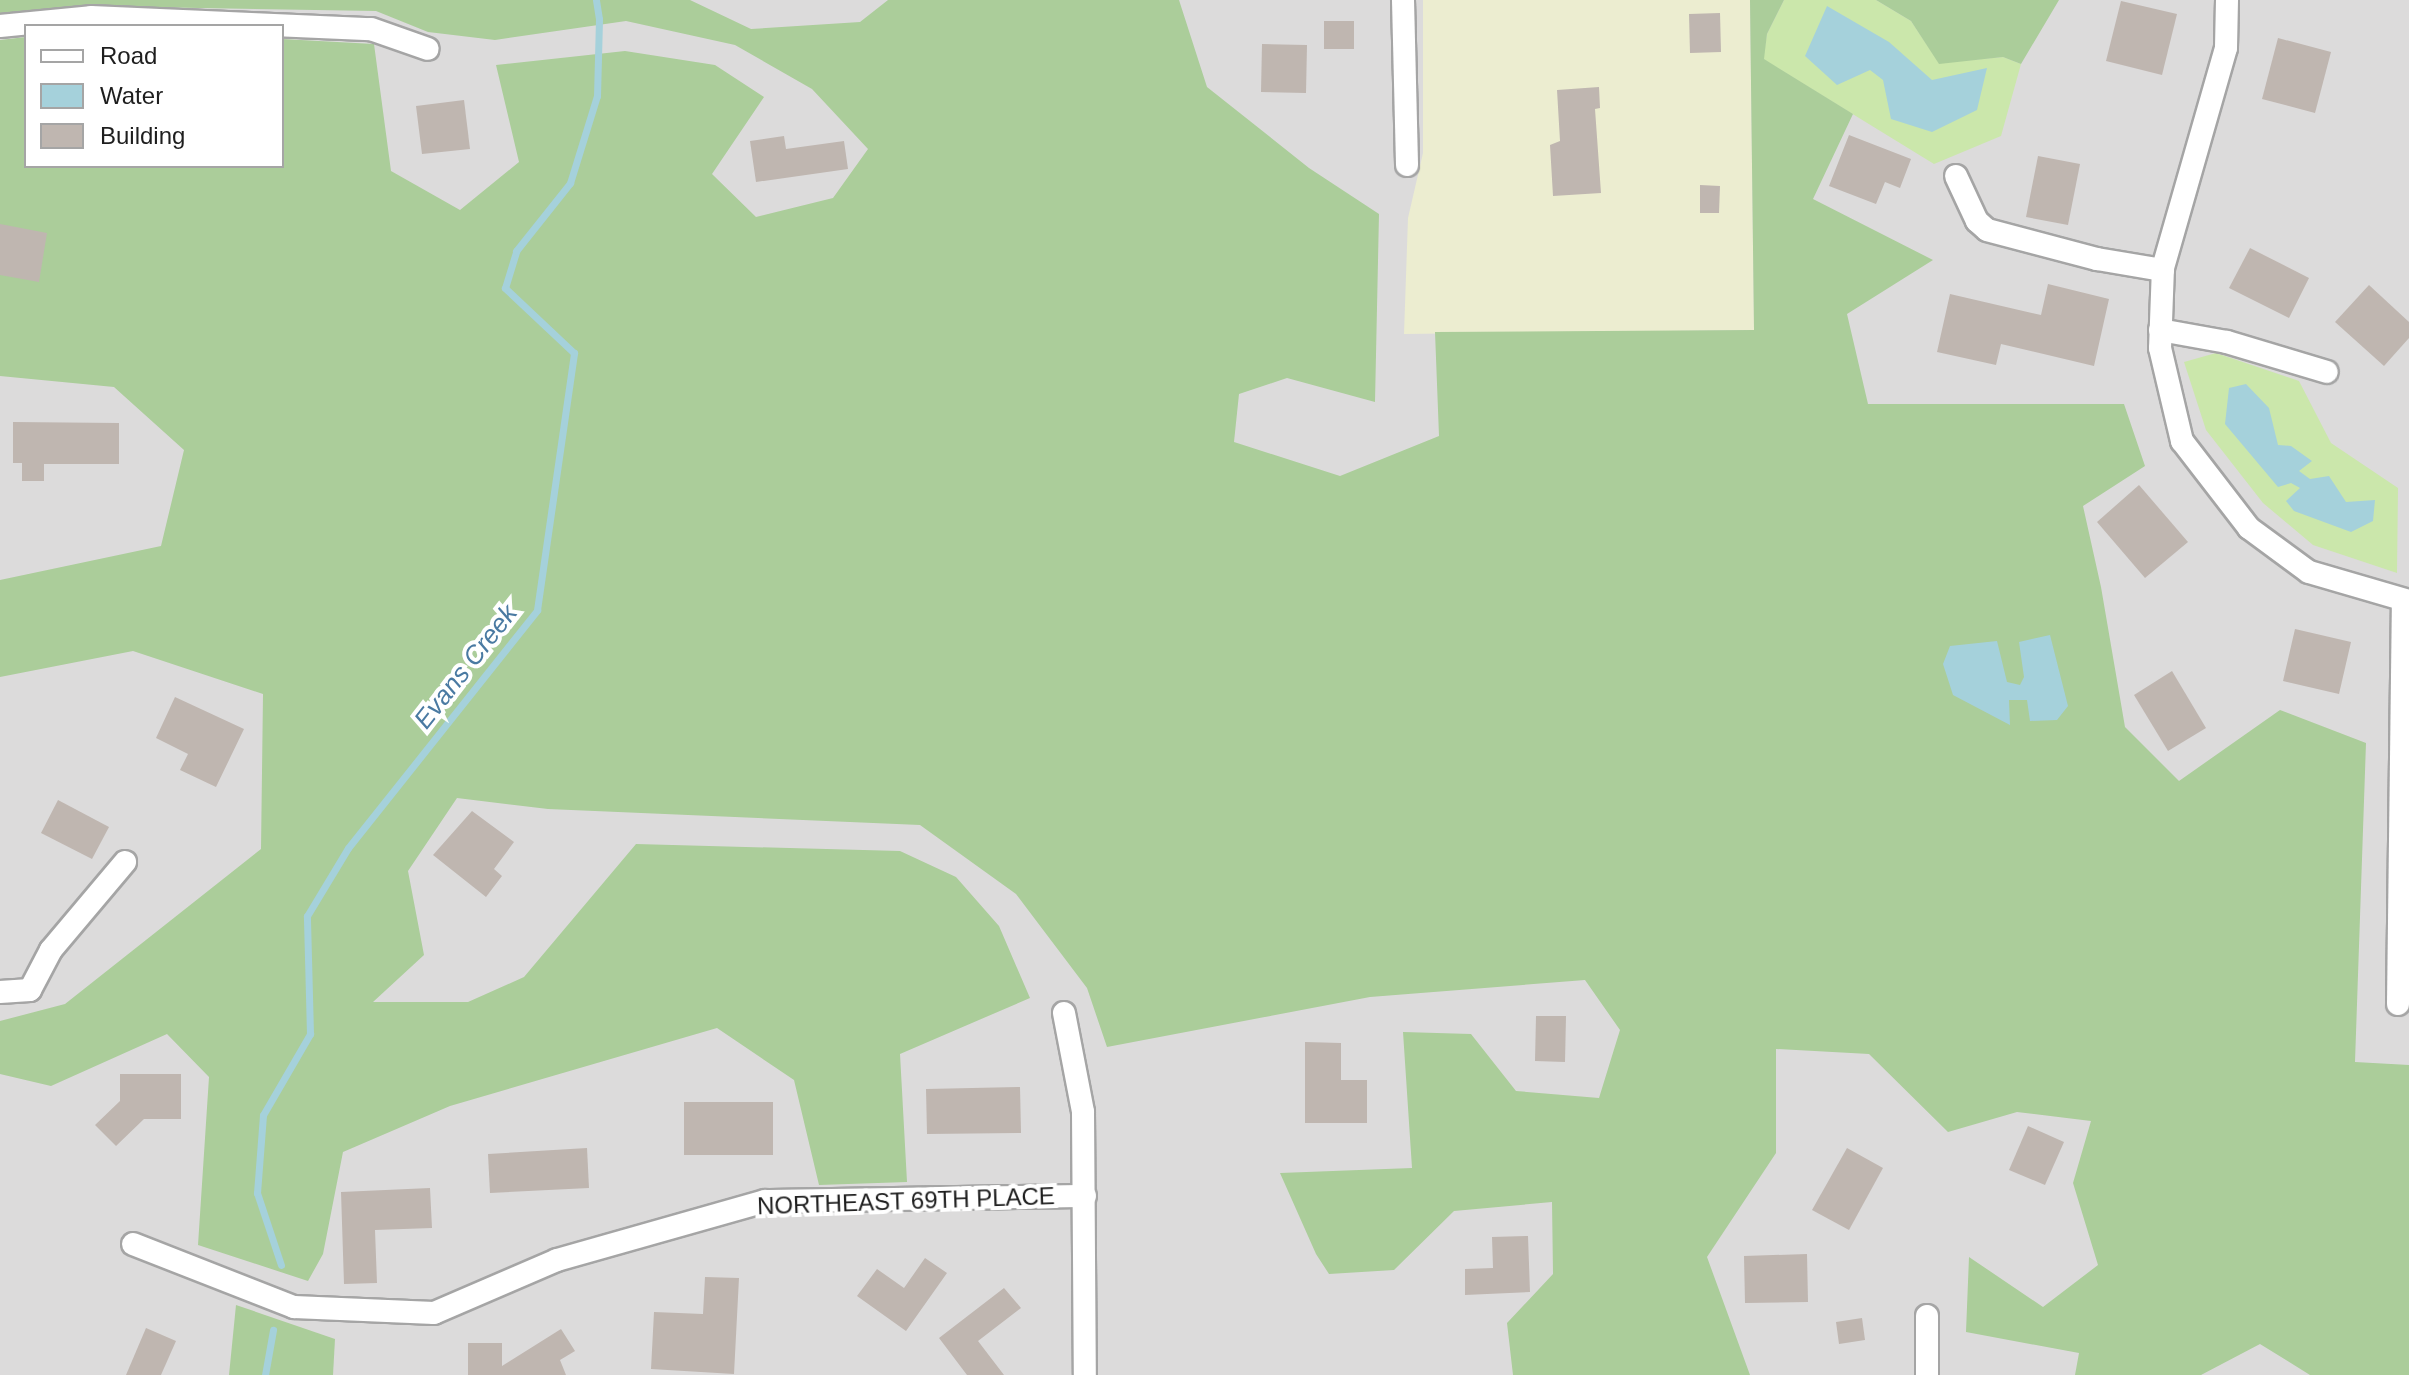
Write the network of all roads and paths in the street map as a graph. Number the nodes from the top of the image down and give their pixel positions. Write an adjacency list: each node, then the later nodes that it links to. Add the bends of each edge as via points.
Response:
1 (1403, 0): 7 (street)
2 (2227, 0): 9 (street, via 2226,48)
3 (254, 24): 5 (street, via 91,17)
4 (284, 25): 6 (street, via 371,29)
5 (0, 26)
6 (428, 49)
7 (1407, 165)
8 (1956, 176): 9 (street, via 1977,221 1987,230)
9 (2163, 270): 10 (street)
10 (2160, 330): 11 (street, via 2227,342); 12 (street, via 2182,441 2249,528 2309,572)
11 (2327, 372)
12 (2406, 601): 15 (street)
13 (125, 862): 14 (street, via 51,950 30,990)
14 (0, 992)
15 (2398, 1004)
16 (1064, 1013): 17 (street, via 1083,1112)
17 (1085, 1196): 18 (street, NORTHEAST 69TH PLACE, via 765,1201 557,1260 434,1313 294,1307); 20 (street)
18 (133, 1244)
19 (1927, 1316): 21 (street)
20 (1085, 1375)
21 (1927, 1375)

